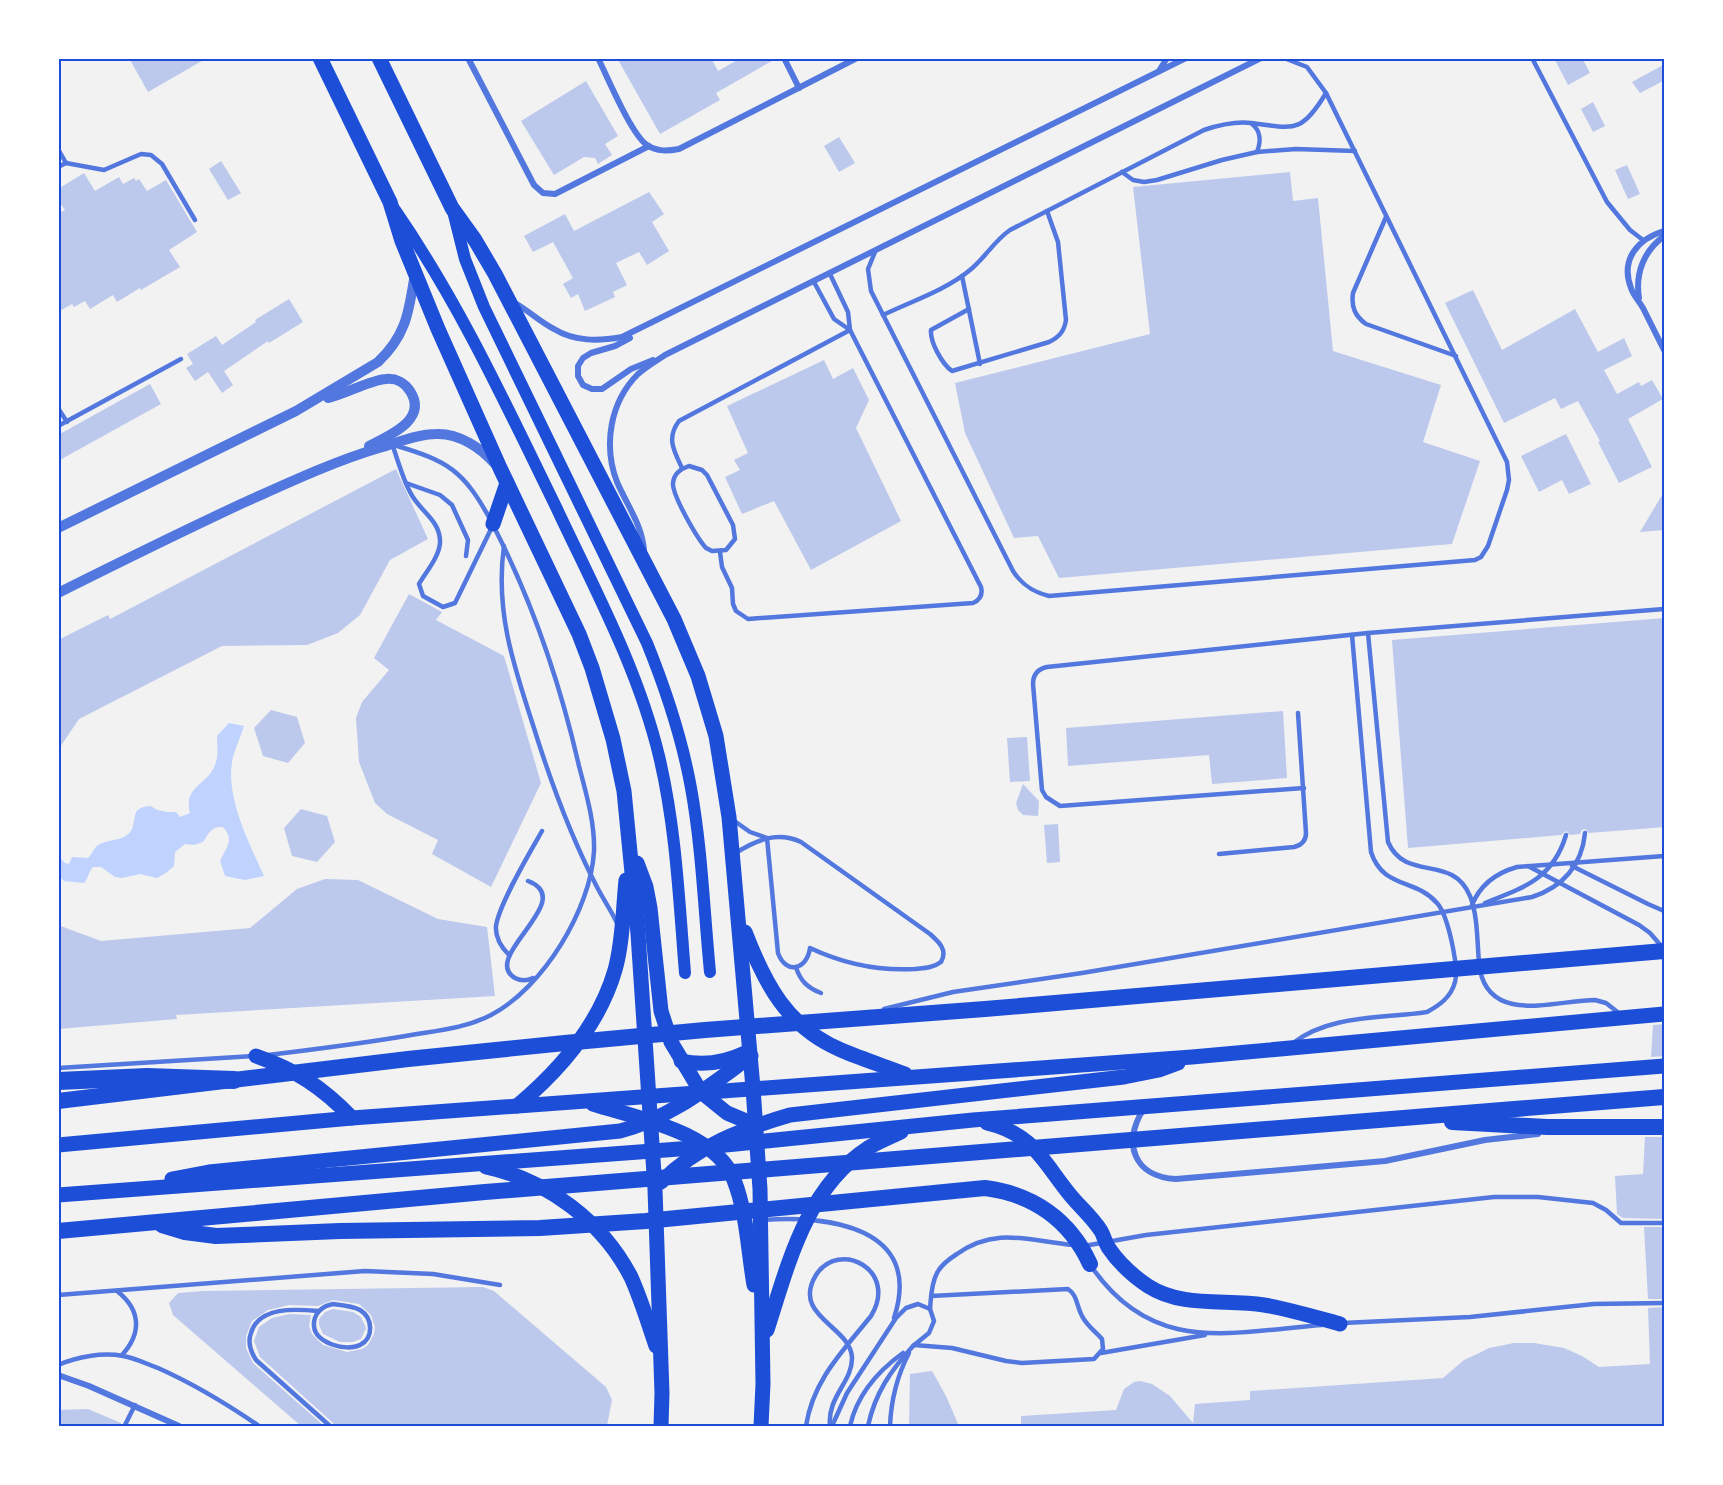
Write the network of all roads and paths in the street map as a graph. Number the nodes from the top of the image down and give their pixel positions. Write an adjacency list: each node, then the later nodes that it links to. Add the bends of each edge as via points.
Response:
1 (320, 58): 23 (main road)
2 (379, 58): 24 (main road)
3 (468, 58): 16 (street, via 534,185 543,193 555,194)
4 (598, 58): 16 (street, via 635,132)
5 (784, 58): 13 (street)
6 (856, 58): 13 (street)
7 (1167, 58): 12 (street)
8 (1186, 58): 12 (street)
9 (1261, 58): 30 (street)
10 (1284, 58): 14 (lane, via 1306,67)
11 (1532, 58): 29 (lane, via 1607,202)
12 (1158, 72): 39 (street)
13 (799, 88): 16 (street, via 679,149 658,150)
14 (1326, 93): 15 (lane, via 1310,117 1296,125 1279,128); 18 (lane)
15 (1251, 123): 19 (lane, via 1259,133); 22 (lane, via 1227,123 1204,130)
16 (649, 146)
17 (58, 149): 20 (lane)
18 (1355, 151): 19 (lane); 26 (lane)
19 (1257, 152): 22 (lane, via 1144,182)
20 (66, 163): 21 (lane); 27 (lane, via 104,170 141,154 151,155 159,160)
21 (58, 167)
22 (1122, 172): 25 (lane)
23 (390, 202): 31 (main road); 88 (main road, via 442,281 482,354 638,686 652,730 672,828)
24 (452, 208): 35 (main road); 89 (main road, via 465,259 484,307 662,678 692,789)
25 (1047, 211): 33 (lane, via 1000,236); 45 (lane, via 1058,242 1065,329 1049,342)
26 (1386, 217): 43 (lane); 43 (lane, via 1353,293 1356,314 1366,324)
27 (195, 220)
28 (1665, 234): 29 (street); 36 (street, via 1651,248 1638,273)
29 (1643, 240): 36 (street, via 1628,263 1627,277)
30 (875, 252): 32 (street); 38 (lane, via 868,269 869,284)
31 (415, 273): 46 (street, via 407,319 388,353 368,370); 52 (main road)
32 (830, 274): 34 (street); 40 (lane, via 848,312)
33 (962, 276): 37 (lane); 38 (lane)
34 (814, 282): 40 (lane, via 834,319); 42 (street)
35 (509, 300): 39 (street, via 555,330 588,340 622,338); 61 (main road)
36 (1640, 302): 41 (street)
37 (969, 309): 45 (lane); 45 (lane, via 935,326 930,334 949,370)
38 (883, 315): 43 (lane, via 1013,571 1028,588 1049,596 1475,560 1488,546 1507,490 1509,470)
39 (651, 324): 42 (street, via 615,346 583,358 578,376 583,385 602,389 631,369)
40 (850, 330): 53 (lane, via 679,421 671,442); 59 (lane, via 981,587 981,598 973,603 748,619 733,604)
41 (1665, 351)
42 (665, 355): 61 (street, via 639,373 627,388 617,405 610,443 617,481 643,539)
43 (1456, 356)
44 (181, 360): 48 (lane)
45 (980, 364)
46 (317, 400): 51 (street, via 388,379 399,381 413,396 413,417 406,424); 57 (street)
47 (58, 408): 48 (lane)
48 (67, 422): 49 (lane)
49 (58, 426)
50 (392, 444): 51 (street); 52 (street, via 423,435 448,435 472,444); 54 (lane); 56 (lane, via 433,457 455,471)
51 (344, 459): 62 (street, via 151,546)
52 (500, 468): 55 (main road)
53 (682, 468): 59 (lane, via 674,479 675,493 701,543); 59 (lane, via 702,470 733,525 732,545)
54 (406, 483): 56 (lane, via 414,500 438,528 439,549 419,589 423,596 440,605 454,603); 60 (lane, via 440,495 452,506 468,540)
55 (507, 483): 56 (main road); 73 (main road, via 592,668 619,765)
56 (493, 524): 58 (lane)
57 (58, 528)
58 (504, 546): 79 (lane, via 545,646 566,713 593,834); 79 (lane, via 502,606 510,651 548,773)
59 (720, 552)
60 (466, 556)
61 (644, 560): 68 (main road, via 698,676 716,736)
62 (58, 593)
63 (1665, 609): 64 (lane)
64 (1368, 633): 65 (lane); 81 (lane, via 1391,850 1410,865 1441,870 1458,880)
65 (1352, 635): 67 (lane, via 1047,667 1038,670 1033,679 1042,790 1060,806); 95 (lane, via 1373,860 1382,873 1424,892 1438,903 1447,923 1455,981 1440,1005 1427,1011 1331,1023)
66 (1298, 713): 67 (lane)
67 (1304, 788): 74 (lane, via 1306,837 1302,844)
68 (729, 817): 72 (lane); 75 (main road)
69 (542, 831): 86 (lane, via 498,918 496,934)
70 (1585, 833): 81 (lane, via 1572,870 1551,890 1523,899)
71 (1566, 835): 81 (lane, via 1558,855 1537,879)
72 (767, 838): 75 (lane); 87 (lane, via 778,953 787,966); 87 (lane, via 785,836 801,842 924,929 944,953 941,963 931,967 877,969 810,948 809,958)
73 (629, 844): 84 (main road); 99 (main road, via 646,887 661,1011); 107 (main road)
74 (1219, 854)
75 (733, 855): 83 (main road)
76 (1665, 856): 77 (lane)
77 (1567, 863): 78 (lane); 82 (lane)
78 (1527, 866): 81 (lane, via 1507,870 1489,881 1476,897); 85 (lane, via 1639,925)
79 (591, 872): 84 (lane); 90 (lane, via 569,931)
80 (528, 881): 86 (lane, via 540,891 542,906)
81 (1475, 905): 93 (lane, via 953,992); 94 (lane, via 1482,977 1497,999 1523,1006 1595,1000 1606,1003)
82 (1665, 911)
83 (738, 914): 96 (main road); 102 (main road, via 763,977 795,1019 839,1049)
84 (621, 932): 111 (main road, via 609,987 586,1030 566,1060)
85 (1665, 950): 93 (highway)
86 (509, 955): 90 (lane, via 511,975 522,980)
87 (796, 967): 91 (lane, via 804,984)
88 (685, 972)
89 (710, 972)
90 (536, 977): 97 (lane, via 510,1003 473,1023 359,1044)
91 (821, 993)
92 (1665, 1014): 94 (main road)
93 (857, 1018): 103 (highway, via 565,1043)
94 (1623, 1018): 95 (main road)
95 (1287, 1047): 98 (main road)
96 (751, 1052): 99 (main road, via 722,1062); 105 (main road); 106 (main road)
97 (255, 1056): 101 (lane); 115 (main road, via 308,1079)
98 (1192, 1057): 102 (main road); 113 (main road, via 1159,1070 1124,1077)
99 (681, 1061): 106 (main road)
100 (1665, 1065): 112 (main road)
101 (58, 1068)
102 (911, 1076): 105 (main road)
103 (234, 1080): 104 (highway, via 147,1077); 109 (highway)
104 (58, 1081)
105 (753, 1088): 106 (main road); 118 (main road)
106 (701, 1092): 107 (main road); 117 (main road); 118 (main road, via 727,1113)
107 (647, 1096): 110 (main road); 117 (main road)
108 (1665, 1097): 114 (highway)
109 (58, 1101)
110 (585, 1101): 111 (main road); 117 (main road); 122 (main road, via 605,1117 603,1127)
111 (517, 1106): 115 (main road)
112 (1145, 1106): 116 (main road); 121 (street, via 1133,1130 1134,1151 1145,1169 1154,1175 1176,1179 1385,1161 1513,1136)
113 (802, 1113): 118 (main road); 123 (main road, via 796,1119 797,1128)
114 (1418, 1117): 119 (highway, via 1515,1126); 139 (highway)
115 (352, 1118): 126 (main road)
116 (973, 1120): 120 (main road); 142 (main road, via 1007,1128 1031,1144 1087,1211)
117 (650, 1122): 122 (main road); 127 (main road, via 688,1136); 128 (main road)
118 (755, 1125): 124 (main road); 125 (main road); 127 (main road)
119 (1665, 1127)
120 (909, 1128): 123 (main road); 155 (main road, via 868,1148 850,1162 821,1196 799,1234)
121 (1665, 1132)
122 (588, 1135): 130 (main road, via 209,1172)
123 (822, 1136): 124 (main road)
124 (796, 1138): 125 (main road)
125 (756, 1142): 127 (main road); 155 (main road)
126 (58, 1145)
127 (706, 1148): 128 (main road); 131 (main road, via 729,1169); 132 (main road, via 678,1166)
128 (651, 1150): 129 (main road); 132 (main road)
129 (471, 1164): 130 (main road); 159 (main road, via 525,1179 550,1192 591,1223 632,1279)
130 (147, 1188): 133 (main road)
131 (737, 1189): 132 (main road, via 717,1180 694,1179); 155 (main road)
132 (655, 1194): 159 (main road)
133 (58, 1195)
134 (706, 1215): 135 (lane); 139 (highway, via 540,1228 232,1236 201,1235); 143 (highway, via 985,1188 1020,1196 1040,1206)
135 (731, 1220)
136 (737, 1220): 137 (lane)
137 (750, 1220)
138 (756, 1220): 152 (lane, via 820,1219 851,1227 877,1241 898,1271 901,1295)
139 (155, 1222): 141 (highway)
140 (1665, 1223): 142 (lane, via 1621,1223 1593,1203 1494,1197)
141 (58, 1231)
142 (1106, 1241): 143 (lane); 153 (main road, via 1132,1274 1164,1295 1264,1305)
143 (1082, 1246): 144 (highway); 148 (lane, via 1012,1236 984,1239 941,1267)
144 (1090, 1263): 154 (lane, via 1102,1282 1140,1314 1181,1331)
145 (500, 1285): 146 (lane, via 433,1274 365,1272)
146 (117, 1291): 147 (lane); 158 (lane, via 126,1298 137,1328)
147 (58, 1295)
148 (931, 1296): 150 (lane); 157 (lane, via 1068,1289 1076,1297 1086,1324 1102,1339)
149 (1665, 1304): 153 (lane, via 1593,1304 1470,1317)
150 (930, 1309): 152 (lane, via 912,1306 900,1312); 156 (lane, via 932,1328)
151 (318, 1311): 151 (lane, via 315,1330 328,1343 354,1347 368,1336 369,1319 361,1311 333,1304); 167 (lane, via 289,1310 267,1315 255,1324 249,1338 256,1360)
152 (892, 1324): 171 (lane, via 847,1393)
153 (1340, 1324): 154 (lane)
154 (1211, 1334): 157 (lane)
155 (763, 1341): 169 (main road)
156 (914, 1346): 157 (lane, via 951,1347 1022,1364 1094,1359); 172 (lane, via 871,1382); 173 (lane, via 886,1378); 174 (lane, via 898,1377)
157 (1101, 1353)
158 (122, 1355): 160 (lane, via 83,1357); 166 (lane, via 206,1392)
159 (661, 1363): 168 (main road)
160 (58, 1365)
161 (58, 1375): 162 (street)
162 (135, 1405): 163 (street); 164 (lane)
163 (166, 1423): 165 (street)
164 (125, 1425)
165 (179, 1426)
166 (259, 1426)
167 (330, 1426)
168 (661, 1426)
169 (761, 1426)
170 (806, 1426): 171 (lane, via 810,1403 823,1377 877,1307 878,1285 874,1275 849,1260 824,1267 811,1291 814,1309 840,1336 851,1350 852,1362 833,1402)
171 (831, 1426)
172 (850, 1426)
173 (868, 1426)
174 (890, 1426)

